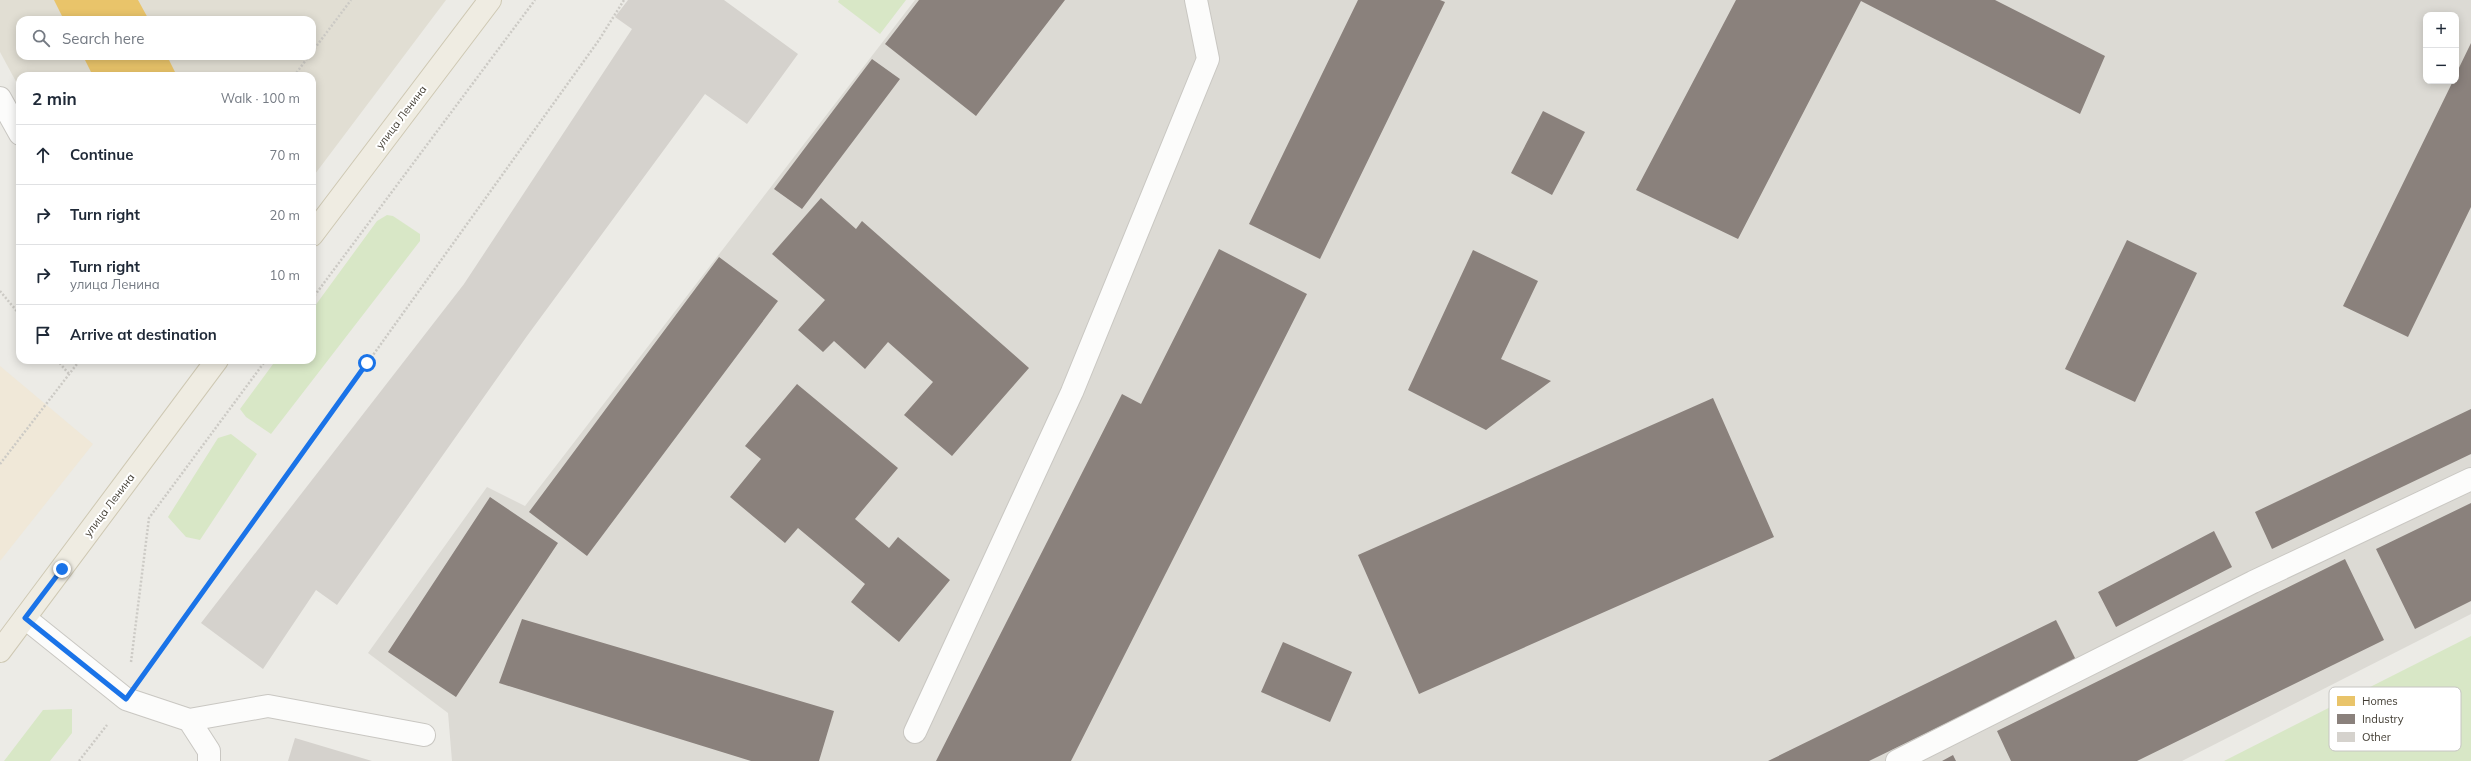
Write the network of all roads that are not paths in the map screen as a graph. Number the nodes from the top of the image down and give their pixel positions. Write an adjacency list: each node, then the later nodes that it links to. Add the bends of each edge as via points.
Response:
1 (490, 0): 5 (main road, улица Ленина)
2 (1196, 0): 11 (lane, via 1208,59 1072,392)
3 (0, 98): 4 (lane)
4 (16, 127)
5 (316, 230)
6 (207, 364): 8 (main road, улица Ленина)
7 (2471, 479): 14 (lane, via 2253,582)
8 (25, 618): 9 (main road, улица Ленина); 10 (lane, via 126,699)
9 (0, 651)
10 (189, 720): 12 (lane, via 268,706); 13 (lane, via 209,751)
11 (915, 732)
12 (424, 735)
13 (209, 761)
14 (1897, 761)

